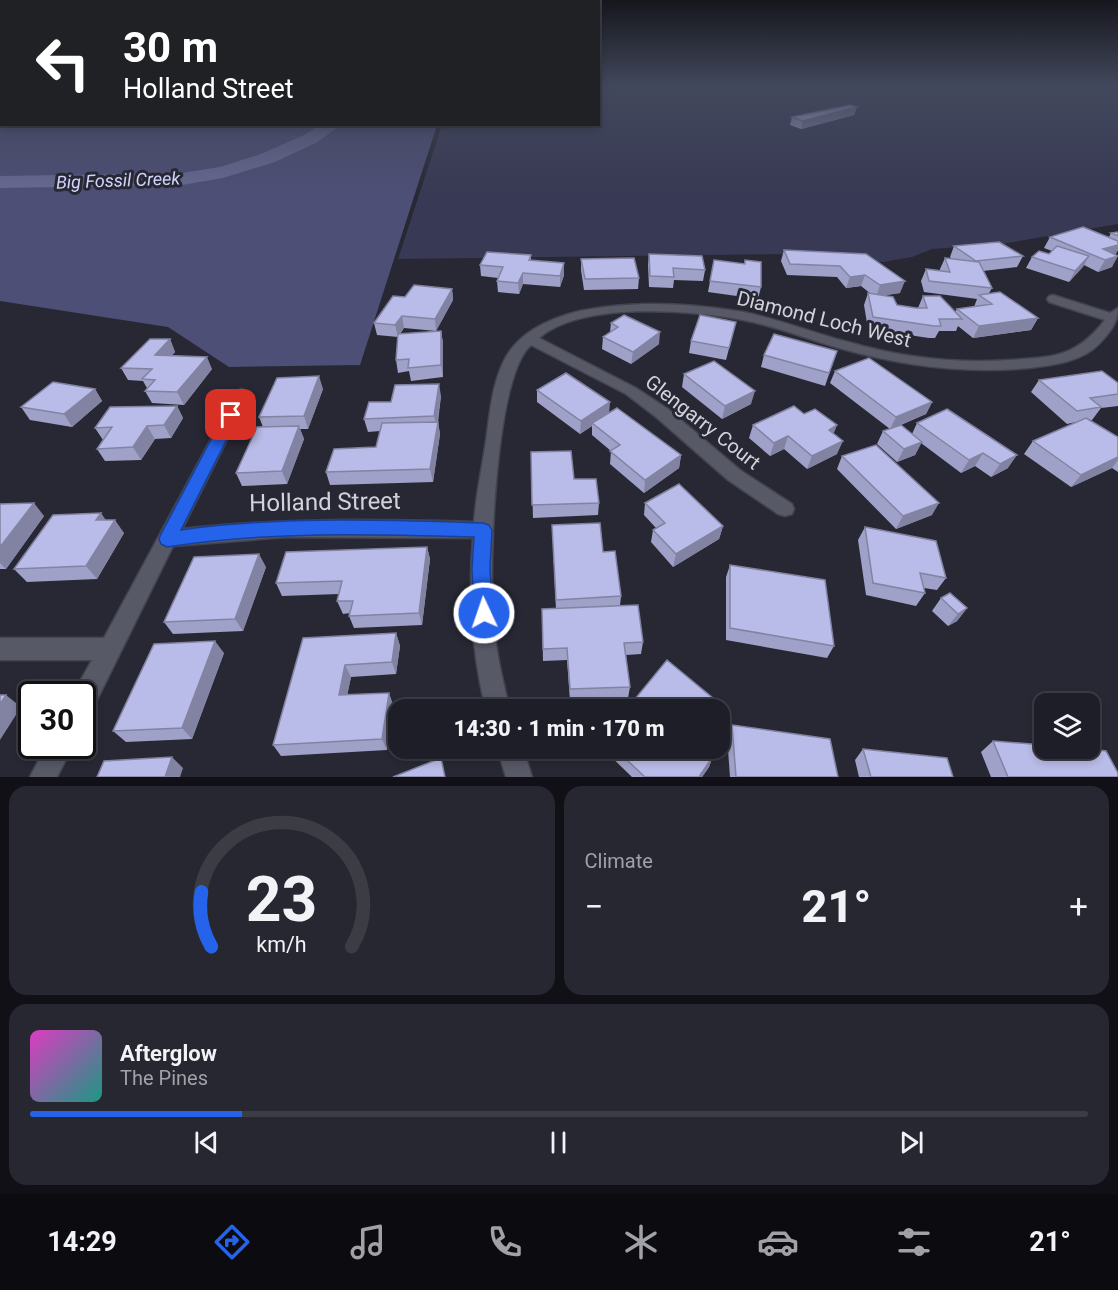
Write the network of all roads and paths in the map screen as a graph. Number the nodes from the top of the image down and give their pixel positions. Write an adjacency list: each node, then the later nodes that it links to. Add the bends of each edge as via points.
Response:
1 (1053, 299): 2 (street)
2 (1115, 315): 3 (street, Diamond Loch West, via 1079,353 1043,362 1006,365 937,366 913,362 768,321 676,309 619,309 567,316)
3 (529, 338): 5 (street, Glengarry Court, via 631,391 662,412 734,475); 6 (street, Diamond Loch West, via 505,374)
4 (242, 394): 7 (street)
5 (785, 509)
6 (483, 530): 7 (street, Holland Street, via 292,528); 11 (street, Diamond Loch West, via 486,658)
7 (167, 539): 9 (street)
8 (0, 649): 9 (street)
9 (111, 649): 10 (street)
10 (94, 681)
11 (495, 699)
12 (53, 759): 14 (street)
13 (513, 759): 15 (street)
14 (43, 777)
15 (519, 777)

